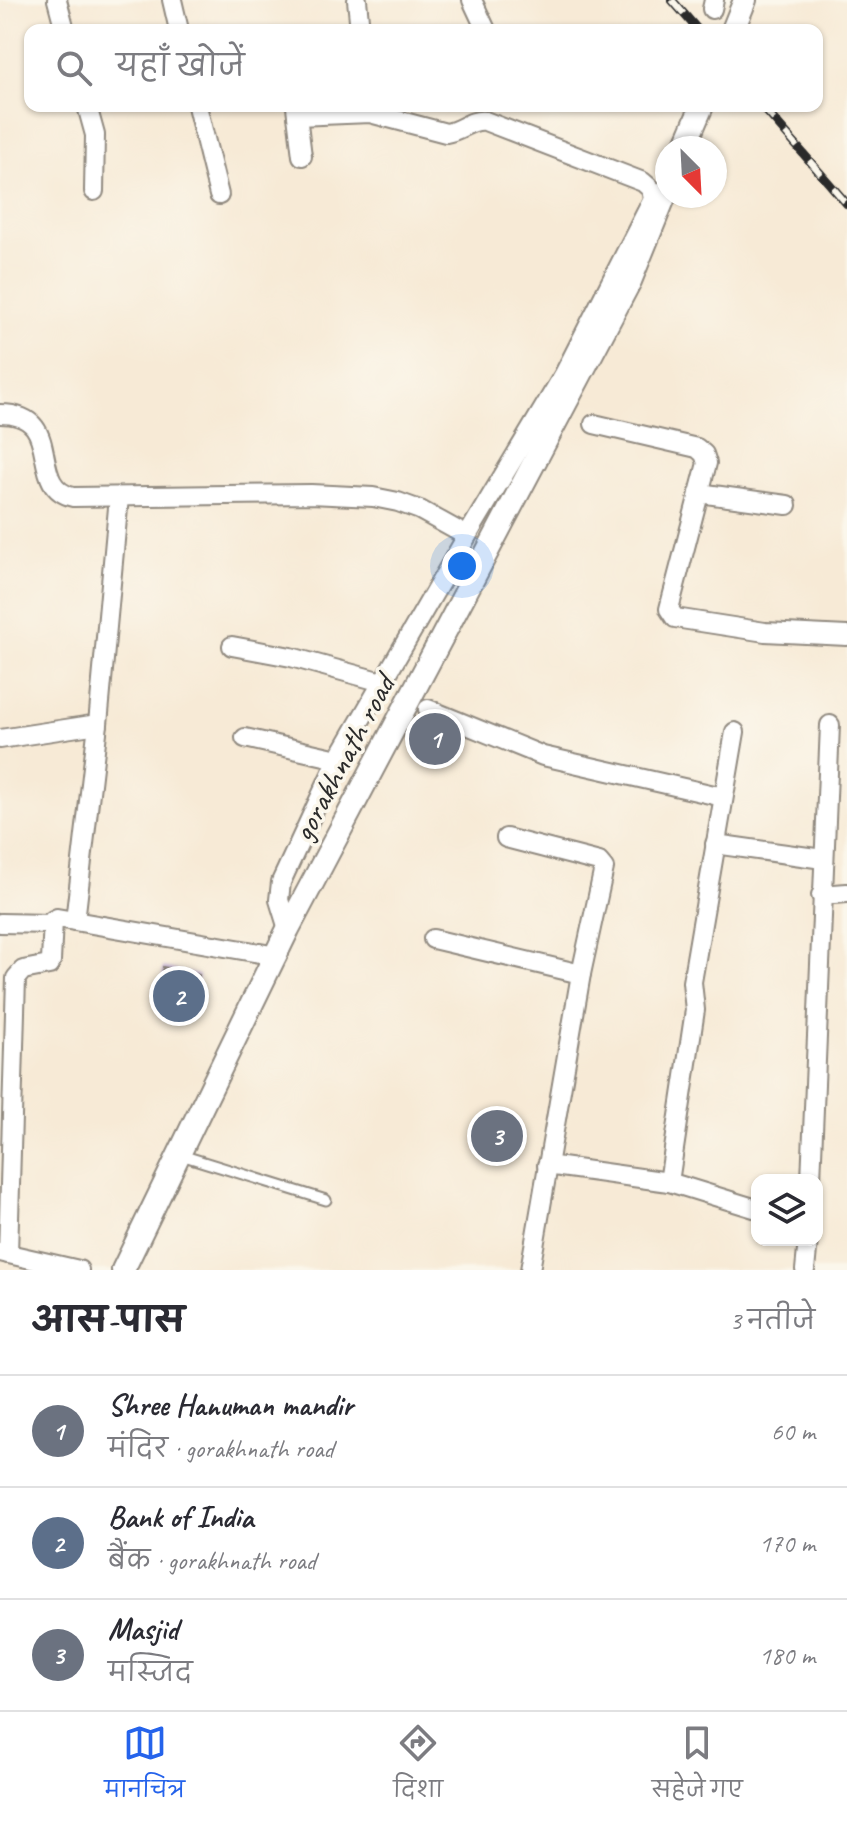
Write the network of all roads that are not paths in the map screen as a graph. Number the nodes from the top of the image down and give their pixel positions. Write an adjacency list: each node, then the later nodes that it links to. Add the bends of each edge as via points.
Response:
1 (57, 0): 6 (street)
2 (172, 0): 7 (street)
3 (357, 0): 8 (street)
4 (472, 0): 9 (street)
5 (745, 0): 10 (street)
6 (63, 24)
7 (178, 24)
8 (359, 24)
9 (483, 24)
10 (735, 24)
11 (89, 112): 19 (street, via 95,135)
12 (198, 112): 20 (street)
13 (296, 112): 18 (street)
14 (333, 112): 16 (street, via 370,113 446,133 456,132)
15 (699, 112): 17 (street)
16 (476, 113): 27 (street, via 643,182 653,199 563,376)
17 (689, 136)
18 (302, 156)
19 (94, 191)
20 (219, 195)
21 (660, 208): 47 (street, gorakhnath road, via 630,281)
22 (0, 414): 25 (street, via 24,417 34,425 52,487 61,494)
23 (594, 424): 24 (street, via 697,448 707,463)
24 (699, 493): 26 (street); 28 (street, via 669,609 675,618 765,632)
25 (119, 497): 27 (street, via 373,497 420,510); 32 (street)
26 (787, 505)
27 (467, 536): 30 (street)
28 (847, 636)
29 (232, 646): 30 (street)
30 (382, 682): 37 (street)
31 (428, 709): 38 (street, via 543,756)
32 (98, 724): 36 (street); 44 (street)
33 (830, 725): 41 (street)
34 (735, 732): 38 (street)
35 (245, 738): 37 (street)
36 (0, 739)
37 (338, 759): 47 (street, via 281,882 279,900)
38 (723, 797): 40 (street)
39 (506, 838): 50 (street, via 599,862 604,868)
40 (715, 844): 41 (street); 55 (street, via 692,982 695,1010)
41 (823, 859): 43 (street)
42 (847, 893): 43 (street)
43 (821, 895): 54 (street)
44 (75, 921): 46 (street, via 57,918); 49 (street)
45 (0, 923): 46 (street)
46 (51, 924): 52 (street, via 49,965 23,970 16,978)
47 (288, 929): 49 (street, gorakhnath road)
48 (433, 939): 50 (street)
49 (277, 956): 51 (street, gorakhnath road)
50 (581, 974): 53 (street)
51 (179, 1154): 56 (lane); 61 (street, gorakhnath road)
52 (6, 1159): 59 (street)
53 (547, 1165): 55 (street); 62 (street)
54 (811, 1174)
55 (669, 1182): 57 (street)
56 (326, 1200)
57 (751, 1207)
58 (807, 1246): 63 (street)
59 (4, 1253): 60 (street)
60 (79, 1270)
61 (123, 1270)
62 (530, 1270)
63 (805, 1270)

